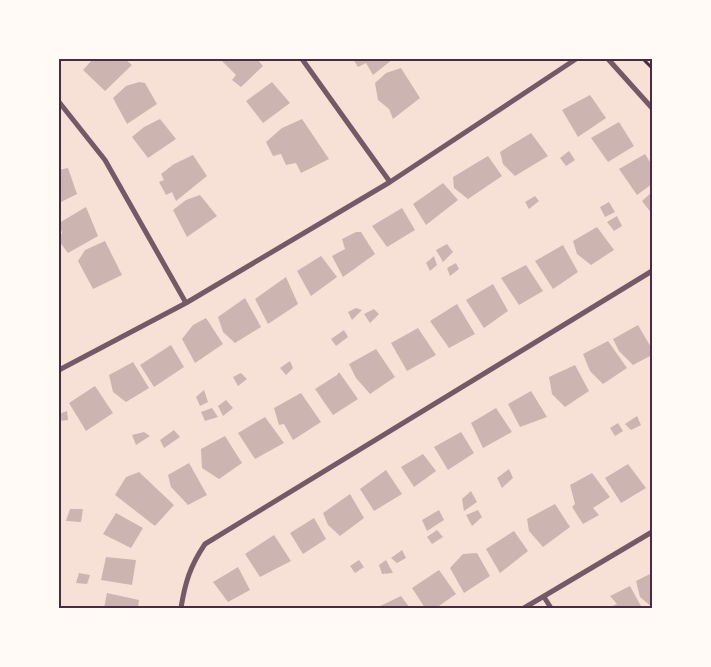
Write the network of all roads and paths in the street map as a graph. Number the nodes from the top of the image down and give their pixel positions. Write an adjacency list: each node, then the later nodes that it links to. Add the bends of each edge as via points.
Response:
1 (302, 59): 8 (street)
2 (576, 59): 8 (street)
3 (608, 59): 7 (street)
4 (643, 59): 5 (path)
5 (652, 68)
6 (59, 102): 10 (street, via 105,160)
7 (652, 108)
8 (390, 182): 10 (street)
9 (652, 271): 14 (street, via 205,544 185,583)
10 (186, 303): 11 (street)
11 (59, 370)
12 (652, 532): 13 (street)
13 (544, 596): 15 (street); 16 (street)
14 (181, 608)
15 (524, 608)
16 (551, 608)

